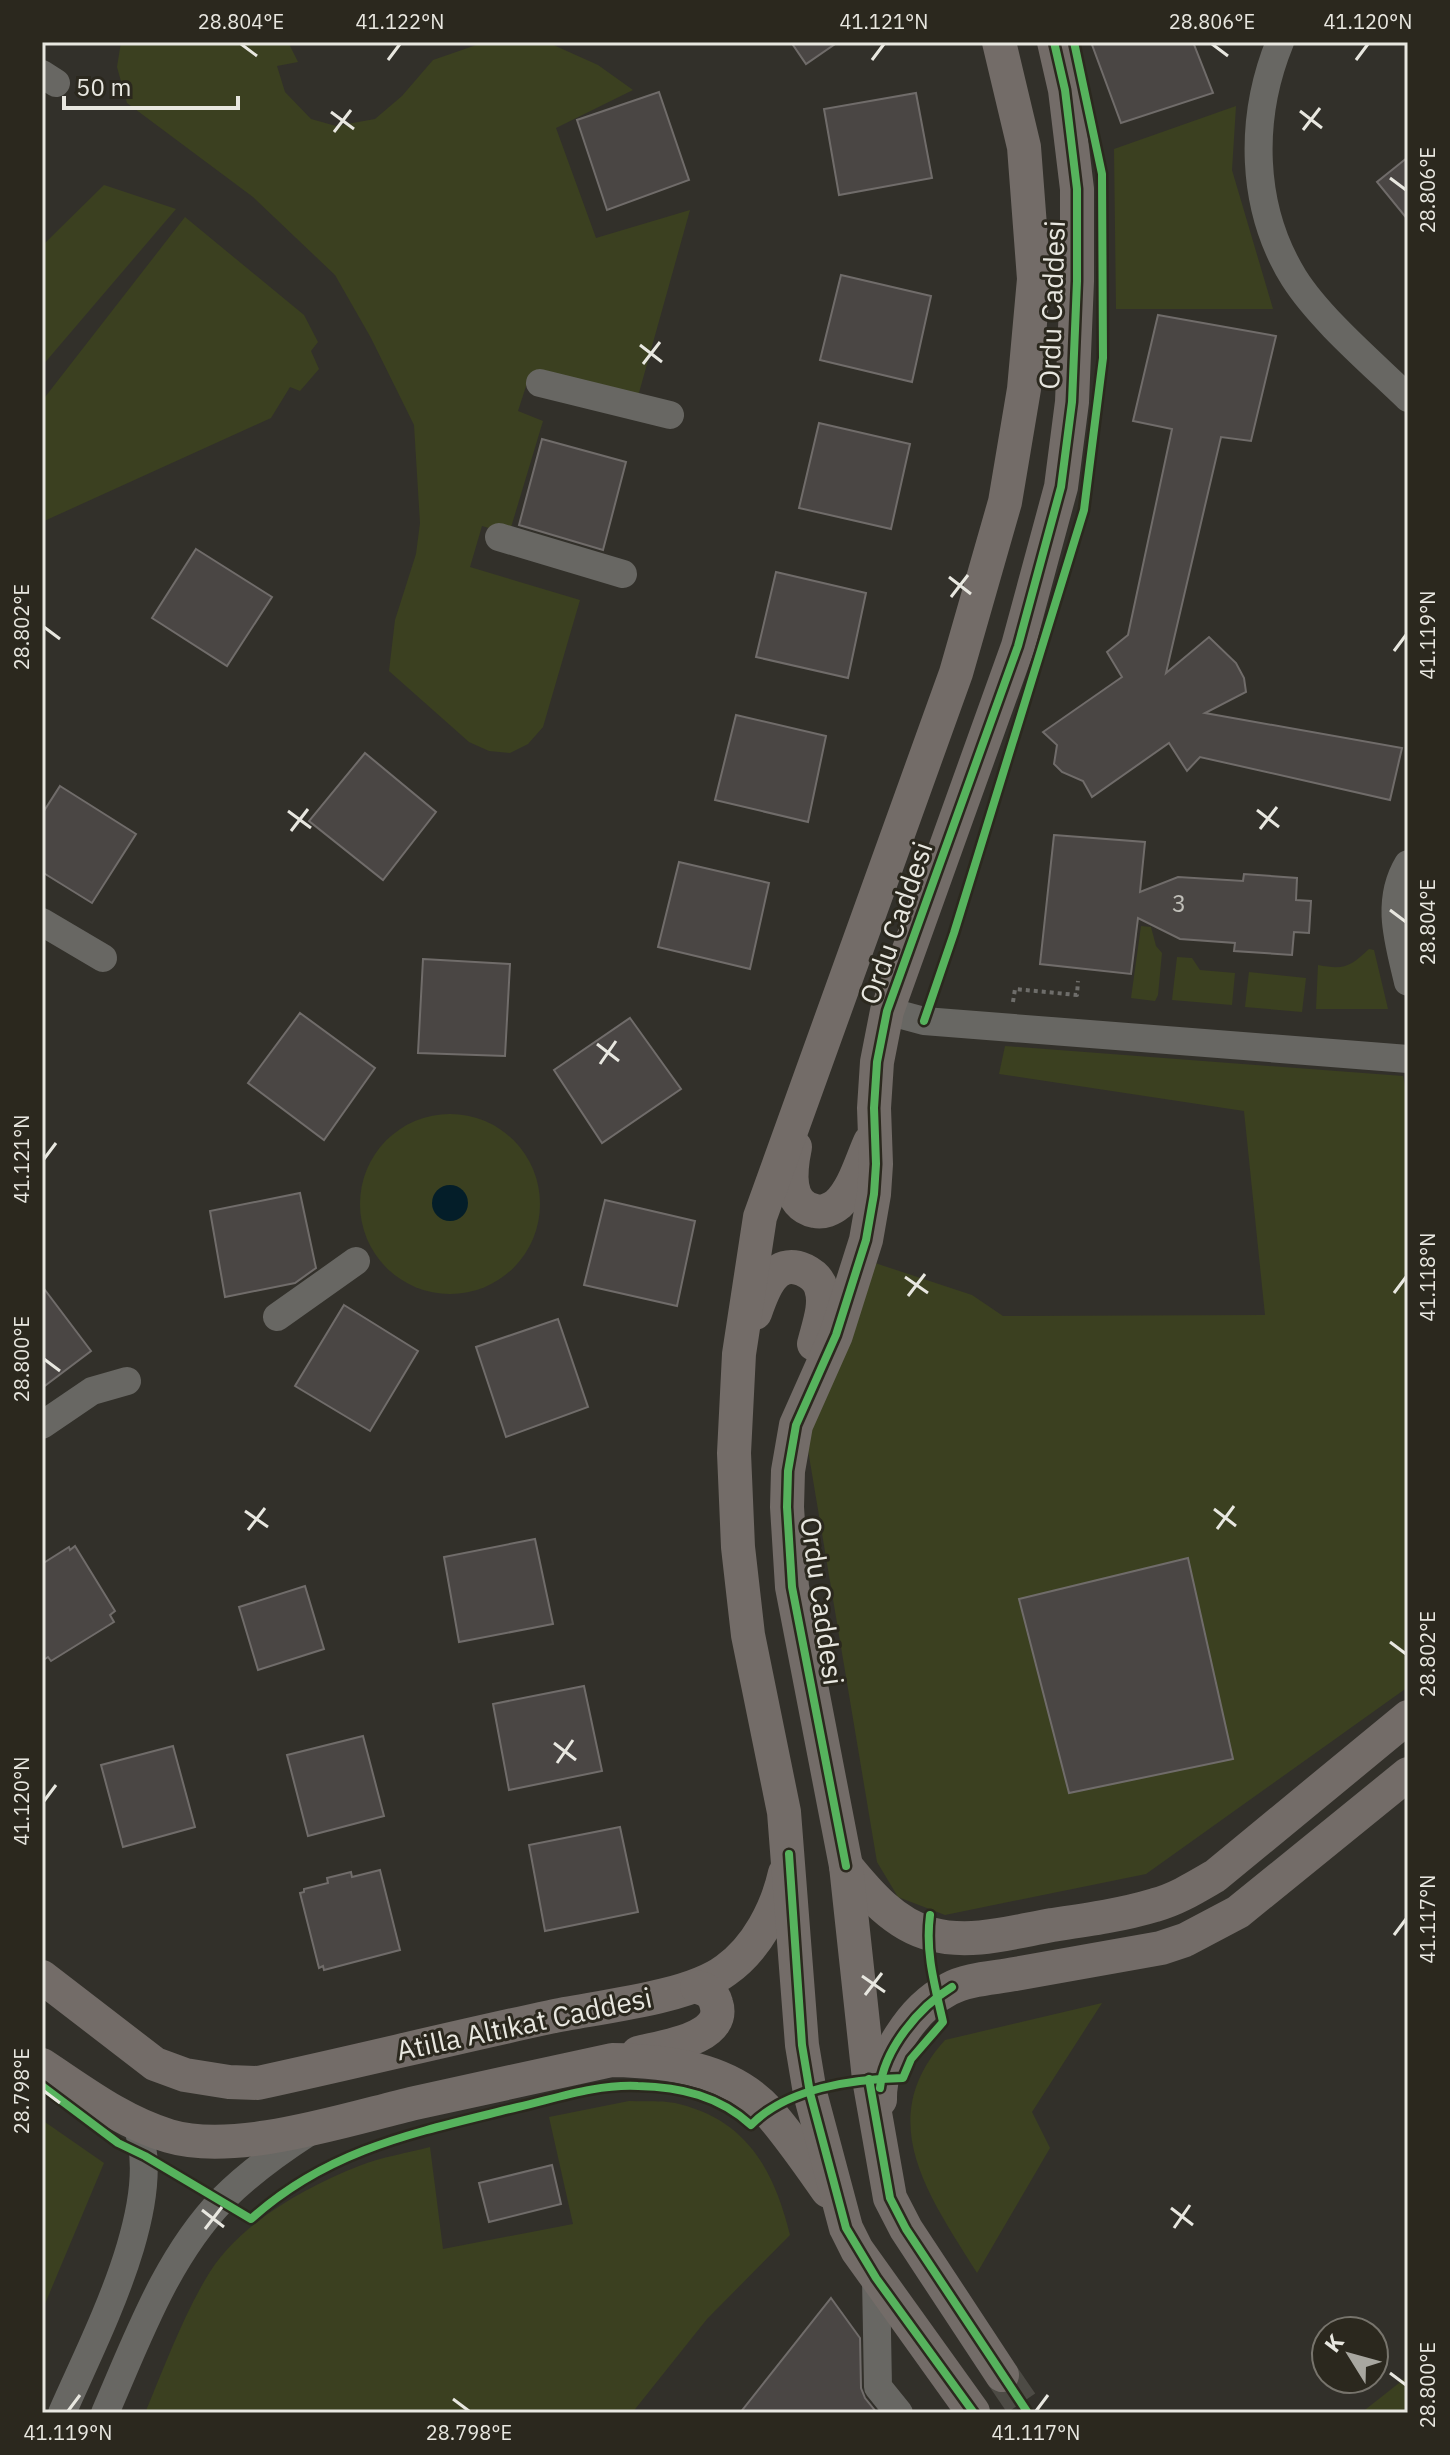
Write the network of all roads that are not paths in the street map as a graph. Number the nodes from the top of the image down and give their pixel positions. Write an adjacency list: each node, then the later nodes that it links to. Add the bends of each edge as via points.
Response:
1 (999, 42): 15 (main road, Ordu Caddesi, via 1024,147 1034,279 1024,389 1005,502 956,673)
2 (1054, 42): 13 (main road, Ordu Caddesi, via 1077,189 1072,402 1061,487 1018,646)
3 (1280, 42): 5 (street, via 1270,70 1259,142 1259,185 1273,237 1295,279)
4 (540, 383): 6 (street)
5 (1408, 398)
6 (670, 415)
7 (499, 537): 8 (street)
8 (623, 574)
9 (1408, 864): 12 (street, via 1395,901 1395,928)
10 (42, 922): 11 (street)
11 (103, 958)
12 (1408, 982)
13 (887, 1011): 14 (street, via 924,1021); 16 (main road, Ordu Caddesi, via 877,1062)
14 (1408, 1059)
15 (808, 1080): 16 (main road, via 791,1180 796,1201 821,1212 836,1206 848,1192); 19 (main road, Ordu Caddesi, via 760,1217)
16 (874, 1134): 22 (main road, Ordu Caddesi, via 874,1194 863,1252 836,1335)
17 (356, 1261): 18 (street)
18 (277, 1317)
19 (739, 1354): 22 (main road, via 774,1273 788,1267 812,1275 823,1300); 25 (main road, Ordu Caddesi, via 734,1453 738,1547 748,1635)
20 (127, 1381): 21 (street, via 92,1391)
21 (42, 1425)
22 (796, 1425): 26 (main road, Ordu Caddesi, via 787,1507 792,1587)
23 (1408, 1717): 26 (main road, via 1215,1876 1154,1906 952,1938 928,1934 894,1916)
24 (1408, 1774): 33 (main road, via 1238,1912 1185,1940 952,1987 937,1996 904,2032 879,2084)
25 (789, 1854): 28 (main road, Atilla Altıkat Caddesi, via 775,1907 762,1930 727,1970); 34 (main road, Ordu Caddesi, via 802,2045)
26 (846, 1866): 33 (main road, Ordu Caddesi)
27 (42, 1977): 28 (main road, Atilla Altıkat Caddesi, via 155,2064 185,2075 258,2083)
28 (697, 1987): 29 (main road, via 716,2001 717,2017 707,2031)
29 (612, 2060): 32 (main road, Atilla Altıkat Caddesi); 34 (main road, Atilla Altıkat Caddesi, via 659,2061 694,2069 749,2095 774,2119)
30 (42, 2065): 31 (main road, Atilla Altıkat Caddesi)
31 (136, 2124): 32 (main road, Atilla Altıkat Caddesi, via 197,2142); 39 (street, via 145,2156 137,2226)
32 (318, 2126): 40 (street, Atilla Altıkat Caddesi, via 247,2177 192,2238 163,2285)
33 (882, 2164): 36 (main road, via 890,2198 906,2229)
34 (841, 2210): 35 (main road, via 857,2250)
35 (876, 2278): 37 (street, via 878,2387); 38 (main road)
36 (1002, 2375)
37 (890, 2405)
38 (973, 2412)
39 (62, 2413)
40 (105, 2413)

